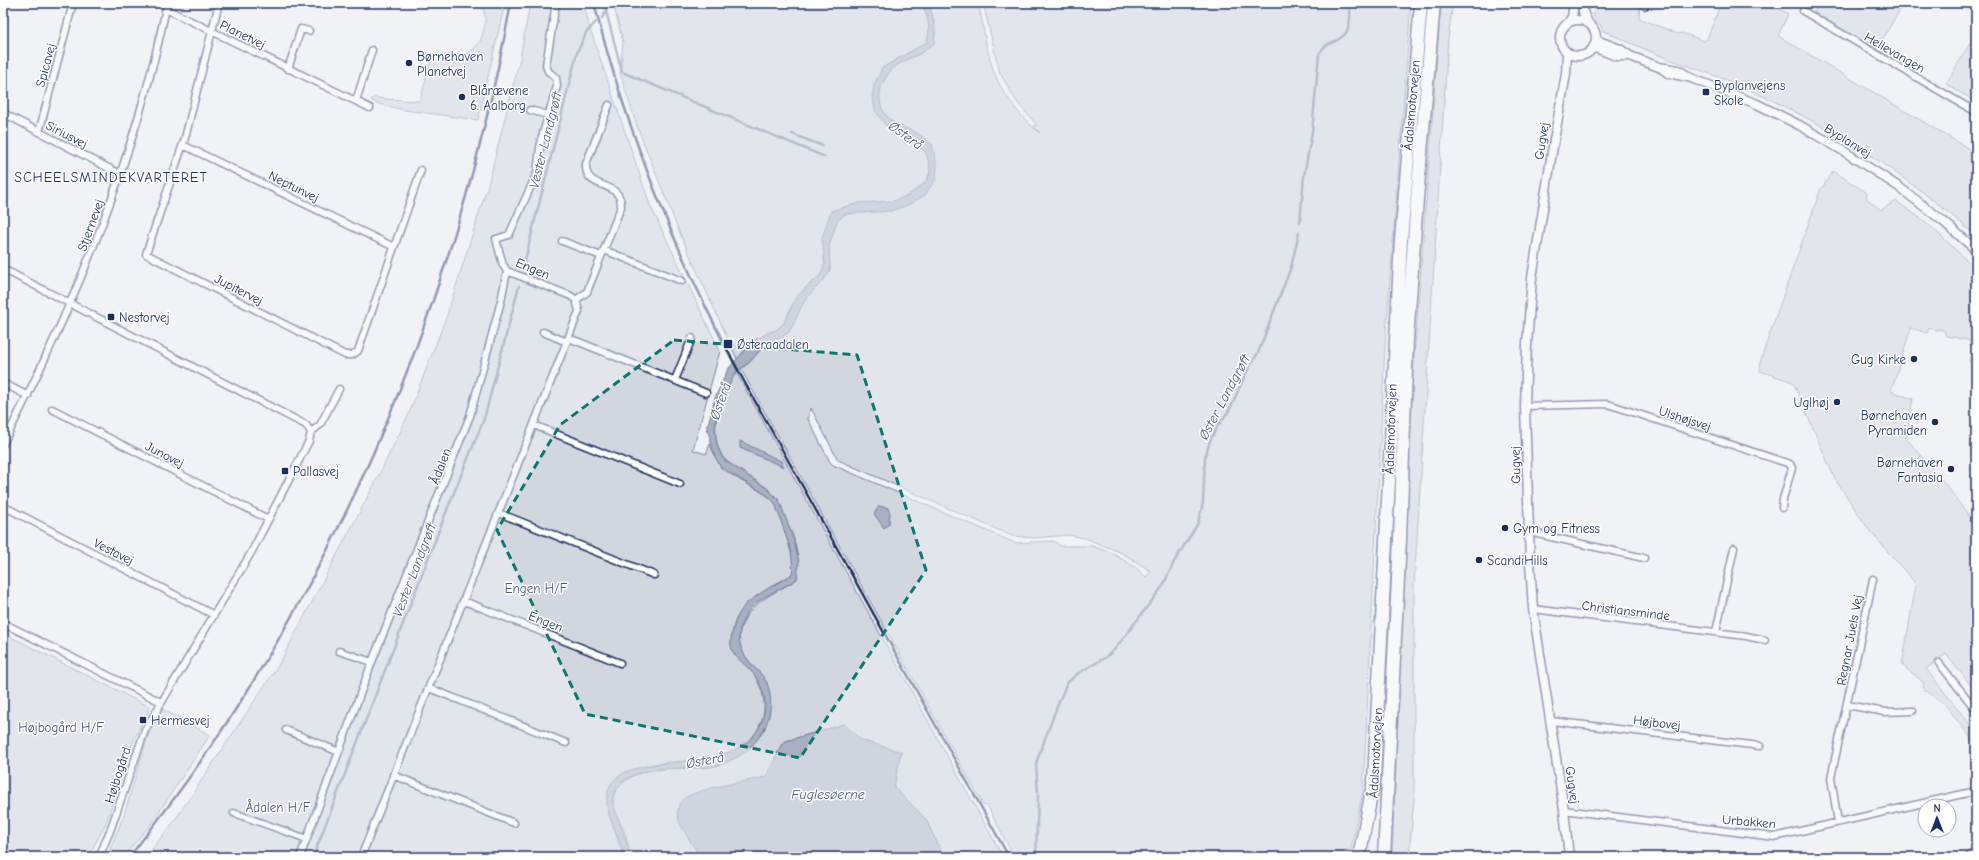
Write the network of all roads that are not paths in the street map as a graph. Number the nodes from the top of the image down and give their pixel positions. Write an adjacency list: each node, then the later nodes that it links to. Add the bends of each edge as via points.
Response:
1 (73, 3): 27 (street, Spicavej)
2 (219, 3): 13 (street, Jupitervej)
3 (556, 3): 26 (street, Engen, via 546,65 548,71 555,75 557,86)
4 (1421, 3): 95 (highway, Ådalsmotorvejen, via 1401,240 1374,780)
5 (1434, 3): 96 (highway, Ådalsmotorvejen, via 1407,340)
6 (1574, 3): 10 (street, via 1572,17)
7 (1583, 3): 11 (street, via 1583,12)
8 (167, 6): 13 (street, Planetvej); 30 (street, Stjernevej, via 141,108)
9 (1803, 11): 24 (street, Hellevangen)
10 (1568, 23): 11 (street, via 1577,20); 16 (street, via 1561,30 1560,40)
11 (1588, 23): 14 (street, via 1594,31)
12 (309, 31): 18 (street, via 302,29)
13 (213, 32): 18 (street, Planetvej); 28 (street, Jupitervej)
14 (1594, 44): 17 (street, via 1588,53); 34 (street, Byplanvej, via 1620,49 1630,56 1659,67 1675,69 1690,78 1757,104 1799,125 1899,187)
15 (372, 50): 20 (street)
16 (1567, 53): 17 (street); 19 (street, Gugvej)
17 (1578, 56): 19 (street, Gugvej)
18 (288, 69): 20 (street, Planetvej)
19 (1566, 74): 49 (street, Gugvej, via 1532,278)
20 (356, 102): 22 (street, Planetvej)
21 (609, 105): 33 (street, via 585,170 591,180 614,190 621,200 621,207)
22 (370, 108)
23 (530, 110): 26 (street)
24 (1976, 112)
25 (3, 113): 27 (street, Siriusvej)
26 (548, 115): 37 (street, Engen, via 534,182 509,234 496,239)
27 (39, 132): 30 (street, Siriusvej)
28 (183, 145): 32 (street, Neptunvej); 32 (street, Jupitervej, via 146,254 345,355 352,355 358,351)
29 (421, 170): 32 (street, Jupitervej)
30 (120, 174): 40 (street, Stjernevej)
31 (562, 241): 35 (street)
32 (394, 247)
33 (604, 250): 35 (street); 38 (street)
34 (1976, 250)
35 (601, 256): 39 (street, via 587,292)
36 (3, 269): 40 (street)
37 (507, 271): 39 (street, Engen, via 572,296); 71 (street, Ådalen, via 470,416)
38 (682, 281)
39 (576, 300): 43 (street, via 578,311)
40 (70, 304): 48 (street, Stjernevej); 52 (street, via 306,425)
41 (543, 332): 43 (street)
42 (692, 338): 44 (street)
43 (568, 340): 44 (street); 51 (street)
44 (675, 380): 47 (street)
45 (3, 383): 48 (street)
46 (339, 389): 52 (street, via 320,425)
47 (706, 392)
48 (28, 396): 53 (street, Stjernevej)
49 (1525, 406): 56 (street, Ulshøjsvej, via 1608,404 1790,464 1792,468); 59 (street, Gugvej)
50 (52, 409): 58 (street, Junovej)
51 (534, 425): 54 (street); 57 (street)
52 (311, 432): 58 (street, via 309,441)
53 (3, 444)
54 (680, 484)
55 (3, 506): 66 (street, Vestavej)
56 (1782, 508)
57 (499, 513): 62 (street); 64 (street)
58 (268, 519): 66 (street)
59 (1529, 532): 61 (street); 65 (street, Gugvej)
60 (1734, 548): 68 (street)
61 (1644, 558)
62 (654, 575)
63 (1873, 579): 76 (street, Regnar Juels Vej)
64 (464, 601): 72 (street, Engen); 74 (street)
65 (1533, 609): 68 (street, Christiansminde); 79 (street, Gugvej)
66 (214, 615): 75 (street)
67 (3, 623): 75 (street)
68 (1716, 632): 69 (street, Christiansminde)
69 (1765, 640)
70 (339, 650): 71 (street)
71 (372, 662): 83 (street, Ådalen)
72 (620, 662)
73 (1939, 662): 77 (street)
74 (429, 688): 81 (street); 84 (street)
75 (161, 702): 92 (street, Højbogård, via 139,744)
76 (1847, 705): 78 (street, Regnar Juels Vej, via 1885,712); 88 (street, Regnar Juels Vej, via 1830,778)
77 (1976, 710)
78 (1913, 711)
79 (1551, 721): 82 (street, Højbovej); 86 (street, Gugvej)
80 (286, 730): 83 (street)
81 (566, 743)
82 (1760, 746)
83 (338, 752): 90 (street, Ådalen)
84 (393, 775): 89 (street); 94 (street)
85 (1976, 792): 88 (street, Urbakken)
86 (1564, 810): 88 (street, Urbakken, via 1774,837); 97 (street, Gugvej)
87 (234, 813): 90 (street)
88 (1838, 822)
89 (514, 823)
90 (307, 839): 93 (street, Ådalen)
91 (1976, 856): 98 (highway)
92 (99, 857)
93 (300, 857)
94 (361, 857)
95 (1359, 857)
96 (1384, 857)
97 (1569, 857)
98 (1972, 857)

